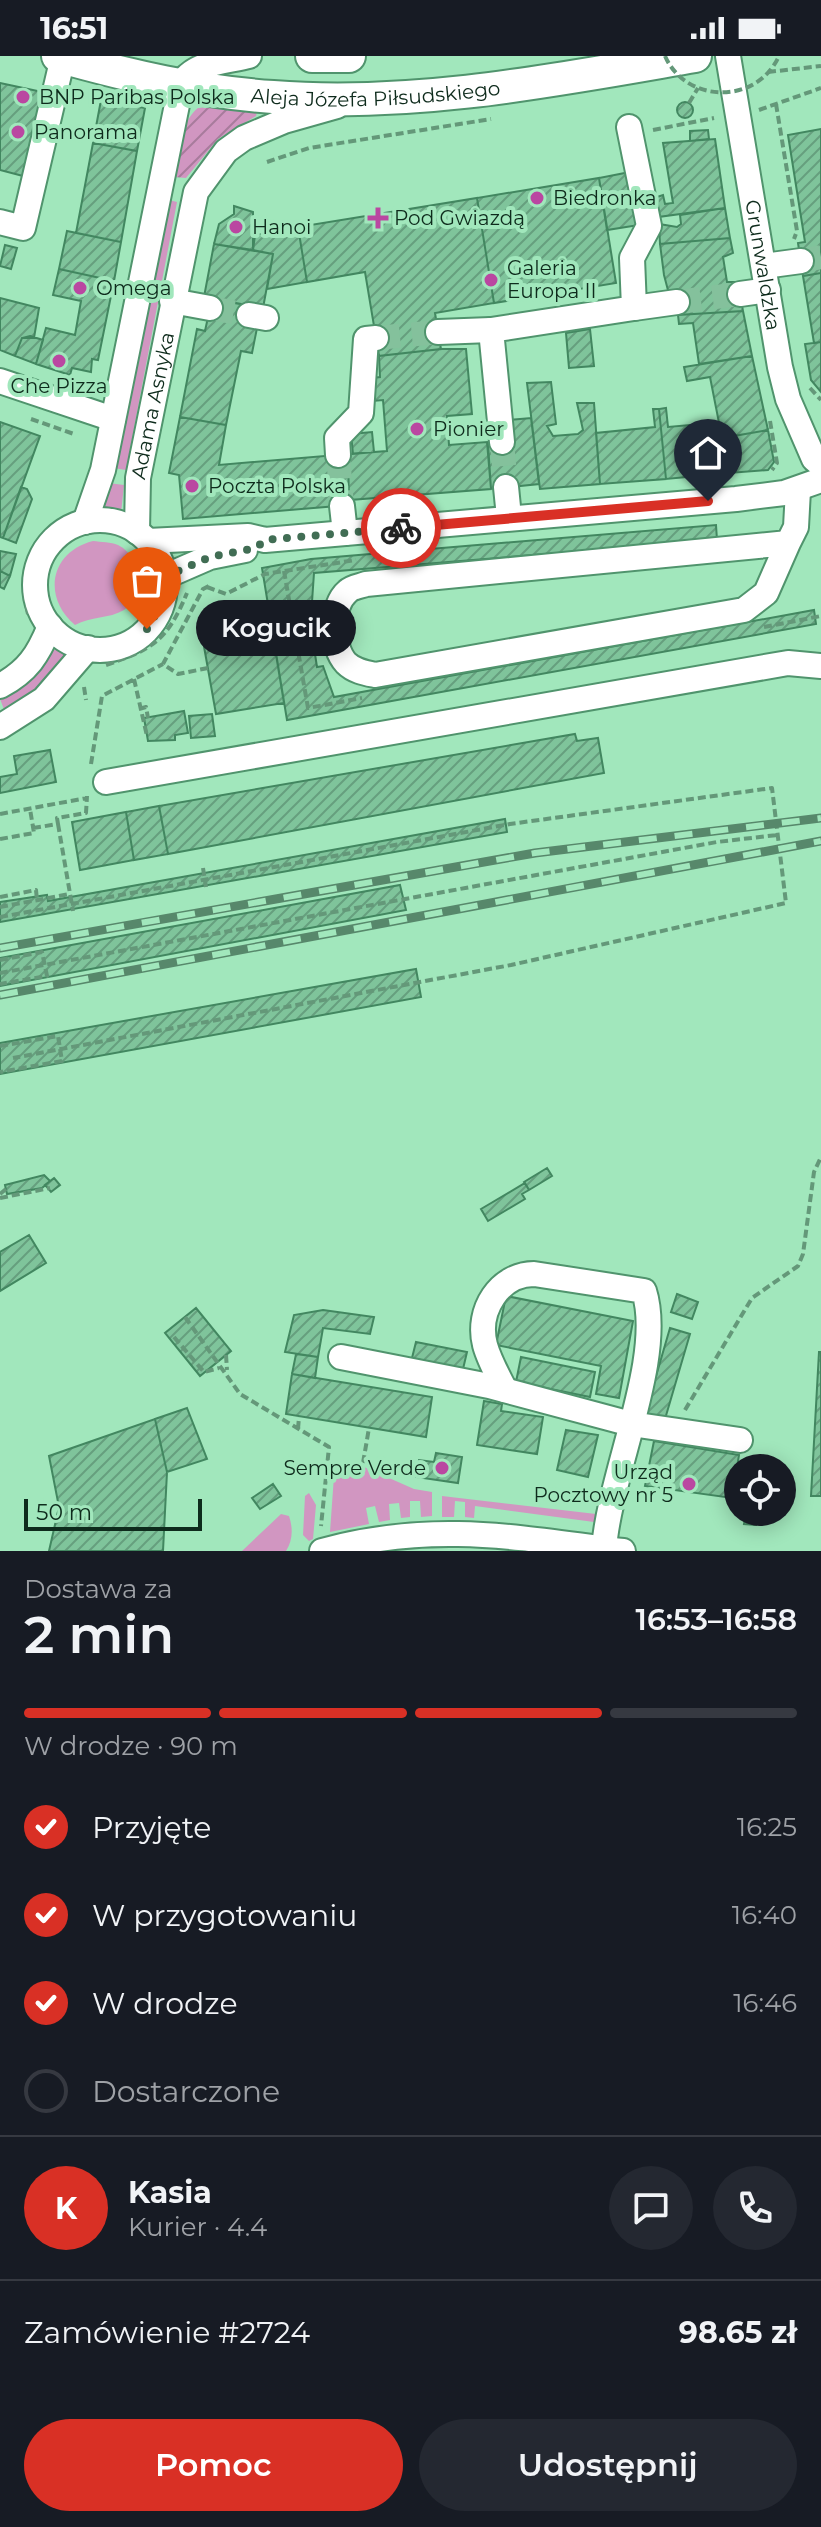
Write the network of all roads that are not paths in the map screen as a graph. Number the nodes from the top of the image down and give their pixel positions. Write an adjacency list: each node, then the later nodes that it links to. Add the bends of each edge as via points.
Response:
1 (249, 56): 7 (street, via 197,68)
2 (312, 56): 3 (main road, Aleja Józefa Piłsudskiego)
3 (349, 56)
4 (695, 56): 8 (main road, Aleja Józefa Piłsudskiego, via 459,93)
5 (728, 56): 12 (street, Grunwaldzka)
6 (61, 57): 7 (main road, Aleja Józefa Piłsudskiego); 10 (street, via 23,228)
7 (181, 85): 8 (main road, Aleja Józefa Piłsudskiego, via 272,97); 22 (street, Adama Asnyka)
8 (363, 99): 14 (street, Adama Asnyka, via 261,130 226,151 196,192)
9 (629, 127): 17 (street, via 649,226 632,258)
10 (0, 222)
11 (801, 261): 12 (street)
12 (766, 278): 13 (street); 25 (street, Grunwaldzka, via 788,399)
13 (740, 294)
14 (172, 301): 16 (street); 33 (street, Adama Asnyka, via 138,478)
15 (677, 302): 17 (street)
16 (210, 308)
17 (634, 308): 18 (street)
18 (491, 330): 19 (street); 23 (street)
19 (438, 332)
20 (376, 338): 24 (street, via 366,339 361,413 337,438)
21 (0, 381): 22 (street)
22 (113, 419): 31 (street, Adama Asnyka, via 103,470)
23 (502, 442)
24 (338, 455)
25 (821, 465)
26 (821, 480): 28 (street)
27 (506, 487): 30 (street)
28 (798, 490): 30 (street); 35 (street, via 796,527)
29 (342, 506): 32 (street)
30 (509, 517): 32 (street)
31 (75, 520): 33 (street, via 114,521); 37 (street, via 52,540 36,568)
32 (345, 533): 34 (street)
33 (142, 536): 34 (street); 36 (street, via 159,558)
34 (265, 540): 36 (street, via 256,548 210,557)
35 (788, 543): 35 (street, via 366,584 348,590 339,604 339,652 359,672 375,675 744,610 766,593)
36 (164, 577): 38 (street, via 162,603 147,629)
37 (39, 621): 38 (street); 40 (street, via 37,658)
38 (93, 658): 41 (street)
39 (821, 666): 42 (street, via 788,663)
40 (0, 686)
41 (0, 727)
42 (95, 780)
43 (341, 1357): 44 (street)
44 (505, 1390): 45 (street); 45 (street, via 483,1337 490,1299 506,1280 534,1274 644,1291 650,1332)
45 (631, 1424): 46 (street); 48 (street, via 606,1513)
46 (740, 1440)
47 (321, 1545): 48 (street, via 450,1531)
48 (603, 1549)

